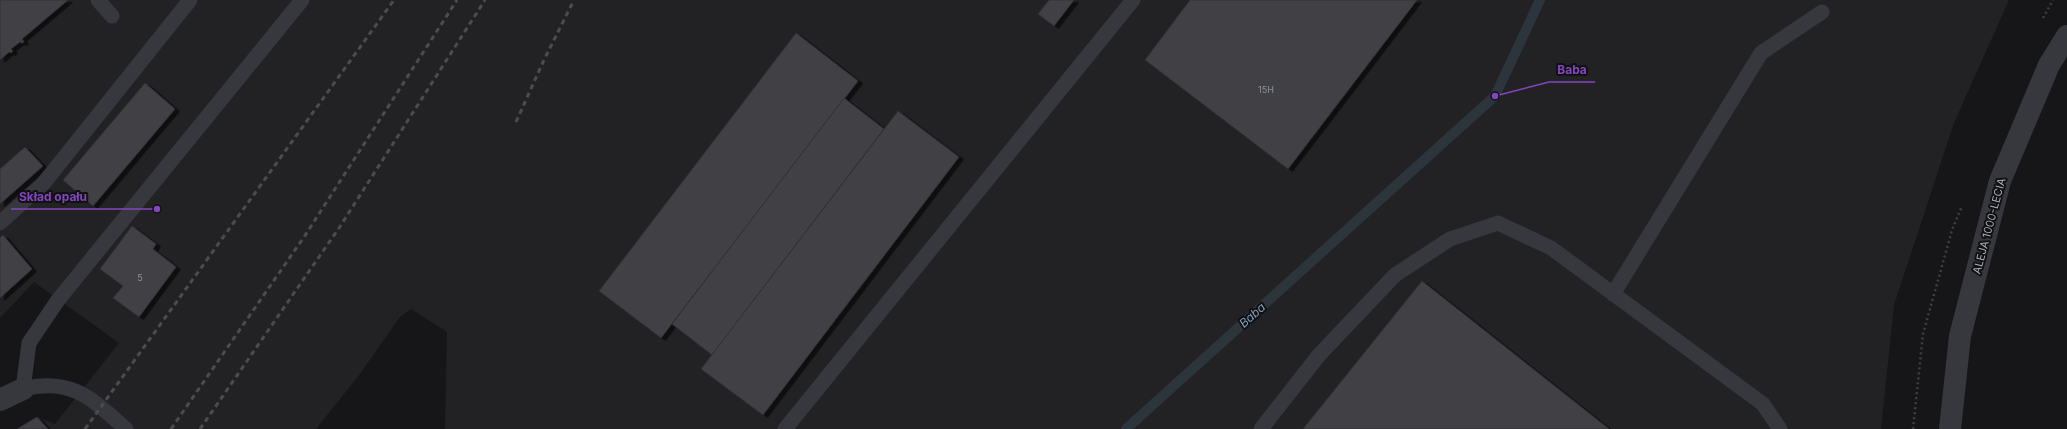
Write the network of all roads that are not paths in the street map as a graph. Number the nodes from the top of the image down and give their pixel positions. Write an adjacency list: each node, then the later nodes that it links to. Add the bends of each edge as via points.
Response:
1 (98, 0): 6 (lane)
2 (190, 0): 8 (lane, via 43,184)
3 (302, 0): 10 (lane, via 58,300 29,343)
4 (1133, 0): 13 (lane)
5 (1822, 12): 9 (lane, via 1761,53)
6 (112, 16)
7 (2067, 36): 16 (street, ALEJA 1000-LECIA, via 2049,65 2000,181 1960,336)
8 (0, 223)
9 (1613, 294): 14 (lane, via 1551,248 1498,223 1450,239 1395,276 1319,355); 15 (lane, via 1763,404)
10 (23, 388): 11 (street); 12 (lane, via 49,384 74,389 93,400)
11 (0, 400)
12 (126, 429)
13 (785, 429)
14 (1261, 429)
15 (1780, 429)
16 (1950, 429)

